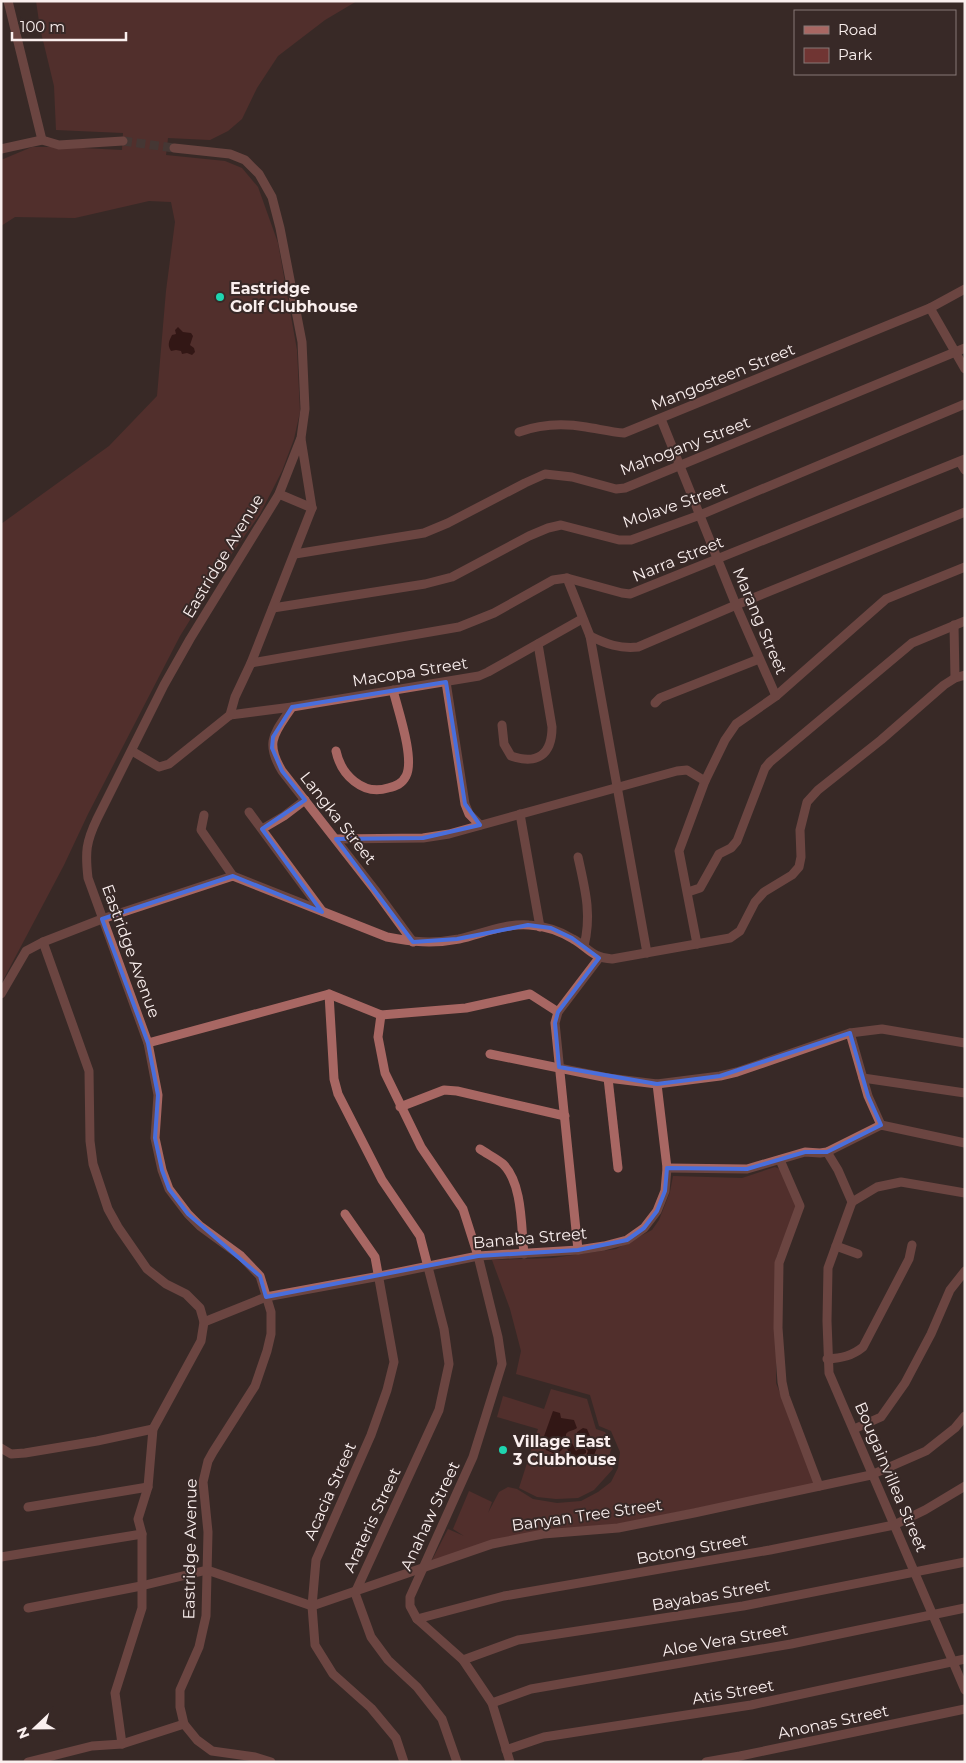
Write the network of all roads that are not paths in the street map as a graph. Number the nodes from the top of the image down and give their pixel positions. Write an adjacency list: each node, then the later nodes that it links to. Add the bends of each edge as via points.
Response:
1 (8, 1): 2 (street)
2 (42, 140): 3 (street, via 59,145); 4 (street)
3 (123, 141)
4 (1, 148)
5 (174, 148): 14 (street, Eastridge Avenue, via 230,154 244,160 259,174 272,197 302,342 305,408)
6 (965, 289): 7 (street, Mangosteen Street)
7 (930, 308): 9 (street); 12 (street, Mangosteen Street)
8 (965, 348): 9 (street, Mahogany Street)
9 (956, 353): 10 (street); 16 (street, Mahogany Street)
10 (965, 368)
11 (965, 404): 21 (street, Molave Street)
12 (661, 419): 13 (street, Mangosteen Street, via 624,433 555,424); 16 (street, Marang Street)
13 (519, 432)
14 (301, 438): 18 (street, Eastridge Avenue); 19 (street)
15 (962, 460): 17 (street); 23 (street, Narra Street)
16 (680, 466): 21 (street, Marang Street); 22 (street, Mahogany Street, via 625,488 545,474 424,533)
17 (965, 470)
18 (279, 494): 19 (street); 44 (street, Eastridge Avenue, via 190,639)
19 (312, 508): 22 (street)
20 (965, 512): 26 (street)
21 (700, 515): 23 (street, Marang Street); 27 (street, Molave Street, via 631,540 619,540 561,525 529,536 452,577)
22 (295, 554): 27 (street)
23 (719, 559): 25 (street, Narra Street, via 630,594); 26 (street, Marang Street)
24 (965, 567): 39 (street, via 886,599)
25 (567, 578): 28 (street); 34 (street, via 553,580 494,613 459,627)
26 (736, 604): 31 (street, via 638,647 607,644); 33 (street, Marang Street)
27 (273, 608): 34 (street)
28 (582, 618): 31 (street); 32 (street, Macopa Street)
29 (965, 620): 30 (street)
30 (954, 625): 36 (street); 57 (street, via 912,643 770,762 737,841 719,854 700,888)
31 (590, 636): 47 (street)
32 (538, 644): 37 (street, Macopa Street, via 479,676); 43 (street, via 552,727 548,750 536,758 524,760 511,756 504,744)
33 (759, 659): 39 (street, Marang Street); 40 (street, via 660,698)
34 (251, 662): 42 (street)
35 (965, 675): 36 (street)
36 (955, 678): 63 (street, via 807,802 800,830 799,867 764,892 740,931 730,938)
37 (446, 682): 38 (street, Macopa Street); 52 (street, via 465,804 469,814)
38 (393, 690): 41 (street, Macopa Street); 45 (street, via 409,754 407,775 399,785 367,789 353,782 338,762)
39 (776, 696): 46 (street, via 736,724)
40 (656, 703)
41 (292, 707): 42 (street, Macopa Street); 48 (street, Langka Street, via 273,737 272,748 282,771)
42 (230, 715): 44 (street, via 163,767 159,768)
43 (502, 725)
44 (132, 751): 59 (street, Eastridge Avenue, via 89,836 85,857 88,878)
45 (336, 751)
46 (705, 781): 47 (street, via 687,770); 57 (street, via 679,851)
47 (617, 787): 50 (street); 65 (street)
48 (305, 800): 53 (street); 54 (street, Langka Street)
49 (249, 812): 53 (street)
50 (520, 814): 52 (street); 60 (street)
51 (204, 815): 56 (street, via 201,830)
52 (480, 825): 54 (street, via 422,838)
53 (262, 830): 58 (street)
54 (336, 840): 62 (street, Langka Street)
55 (578, 857): 64 (street, via 588,907)
56 (233, 876): 58 (street); 59 (street)
57 (688, 892): 63 (street)
58 (322, 912): 62 (street, via 387,937)
59 (102, 919): 61 (street); 72 (street, Eastridge Avenue)
60 (540, 927): 62 (street, via 509,926 456,939); 64 (street, via 551,928)
61 (44, 942): 67 (street, via 26,951); 102 (street, via 89,1071 92,1156 108,1209 147,1269 186,1294 200,1308)
62 (413, 942)
63 (697, 944): 65 (street)
64 (584, 946): 66 (street)
65 (647, 953): 66 (street, via 612,960)
66 (599, 958): 69 (street)
67 (1, 994)
68 (329, 994): 70 (street); 72 (street); 98 (street, Arateris Street, via 334,1079 338,1094 382,1180 420,1236)
69 (558, 1012): 70 (street, via 530,994 466,1008); 75 (street, via 555,1023)
70 (381, 1015): 80 (street, Anahaw Street, via 378,1038 385,1074)
71 (850, 1033): 73 (street, via 882,1029); 77 (street); 78 (street, via 737,1072)
72 (148, 1043): 101 (street, Eastridge Avenue, via 158,1095 155,1138 169,1189 200,1226 241,1256 260,1276)
73 (965, 1043)
74 (490, 1054): 75 (street)
75 (559, 1067): 76 (street); 81 (street)
76 (608, 1078): 78 (street); 87 (street)
77 (863, 1078): 79 (street); 82 (street)
78 (657, 1084): 88 (street, Banaba Street)
79 (965, 1093)
80 (400, 1108): 81 (street, via 444,1090 456,1090); 97 (street, Anahaw Street, via 421,1147 463,1209)
81 (565, 1116): 94 (street)
82 (881, 1125): 83 (street); 85 (street)
83 (965, 1143)
84 (480, 1149): 95 (street, via 502,1164 512,1176 517,1192)
85 (827, 1152): 86 (street, via 805,1152); 90 (street)
86 (780, 1160): 88 (street, via 747,1169); 109 (street, via 800,1206 779,1263 778,1328 782,1382)
87 (618, 1168)
88 (667, 1168): 94 (street, Banaba Street, via 663,1198 644,1228 626,1240)
89 (965, 1193): 90 (street, via 901,1182 877,1187)
90 (852, 1202): 93 (street, Bougainvillea Street)
91 (345, 1214): 100 (street, Acacia Street, via 375,1257)
92 (912, 1244): 103 (street, via 909,1259 863,1347 846,1357)
93 (836, 1246): 96 (street); 103 (street, Bougainvillea Street, via 828,1268)
94 (578, 1250): 95 (street, Banaba Street)
95 (524, 1254): 97 (street, Banaba Street)
96 (858, 1254)
97 (478, 1256): 98 (street, Banaba Street); 117 (street, Anahaw Street, via 502,1364 474,1457)
98 (428, 1266): 100 (street, Banaba Street); 121 (street, Arateris Street, via 449,1364 439,1410)
99 (965, 1271): 106 (street, via 950,1290 931,1334 881,1417)
100 (380, 1276): 101 (street, Banaba Street); 122 (street, Acacia Street, via 394,1362 371,1435 316,1560)
101 (266, 1297): 102 (street, Banaba Street); 118 (street, Eastridge Avenue, via 271,1334 256,1386 208,1461 203,1482 208,1532)
102 (204, 1322): 105 (street, via 201,1341)
103 (828, 1359): 106 (street, Bougainvillea Street, via 829,1373)
104 (965, 1416): 108 (street, Banyan Tree Street, via 926,1451)
105 (153, 1429): 107 (street, via 25,1453 10,1454); 111 (street)
106 (854, 1429): 108 (street, Bougainvillea Street)
107 (1, 1448)
108 (871, 1475): 109 (street, Banyan Tree Street); 113 (street, Bougainvillea Street)
109 (819, 1486): 117 (street, Banyan Tree Street, via 618,1528 543,1534 492,1544)
110 (965, 1486): 113 (street, Botong Street)
111 (148, 1487): 112 (street); 114 (street, via 138,1519)
112 (28, 1506)
113 (894, 1525): 119 (street, Bougainvillea Street); 126 (street, Botong Street, via 504,1596)
114 (142, 1534): 115 (street); 120 (street)
115 (1, 1557)
116 (965, 1562): 119 (street, Bayabas Street)
117 (422, 1568): 121 (street, Banyan Tree Street); 126 (street, Anahaw Street, via 410,1597 410,1606)
118 (207, 1570): 120 (street); 122 (street); 133 (street, Eastridge Avenue, via 206,1616 199,1647 180,1690)
119 (915, 1572): 125 (street, Bougainvillea Street); 128 (street, Bayabas Street, via 742,1606 518,1640)
120 (141, 1586): 123 (street); 134 (street, via 142,1608 114,1693)
121 (355, 1593): 122 (street, Banyan Tree Street); 139 (street, Arateris Street, via 371,1637 388,1660 417,1686 442,1719)
122 (312, 1606): 138 (street, Acacia Street, via 315,1645 332,1674 371,1708 396,1738)
123 (28, 1608)
124 (965, 1608): 125 (street, Aloe Vera Street)
125 (933, 1615): 129 (street, Bougainvillea Street); 131 (street, Aloe Vera Street, via 791,1644 531,1689)
126 (417, 1619): 128 (street)
127 (965, 1659): 129 (street, Atis Street)
128 (463, 1660): 131 (street)
129 (953, 1662): 130 (street, Bougainvillea Street); 135 (street, Atis Street, via 751,1705 544,1737)
130 (965, 1690)
131 (492, 1703): 135 (street)
132 (965, 1709): 141 (street, Anonas Street)
133 (184, 1724): 134 (street); 137 (street, via 196,1740 212,1751)
134 (122, 1744): 136 (street, via 92,1746)
135 (506, 1750): 140 (street)
136 (28, 1762)
137 (271, 1762)
138 (404, 1762)
139 (457, 1762)
140 (510, 1762)
141 (706, 1762)

